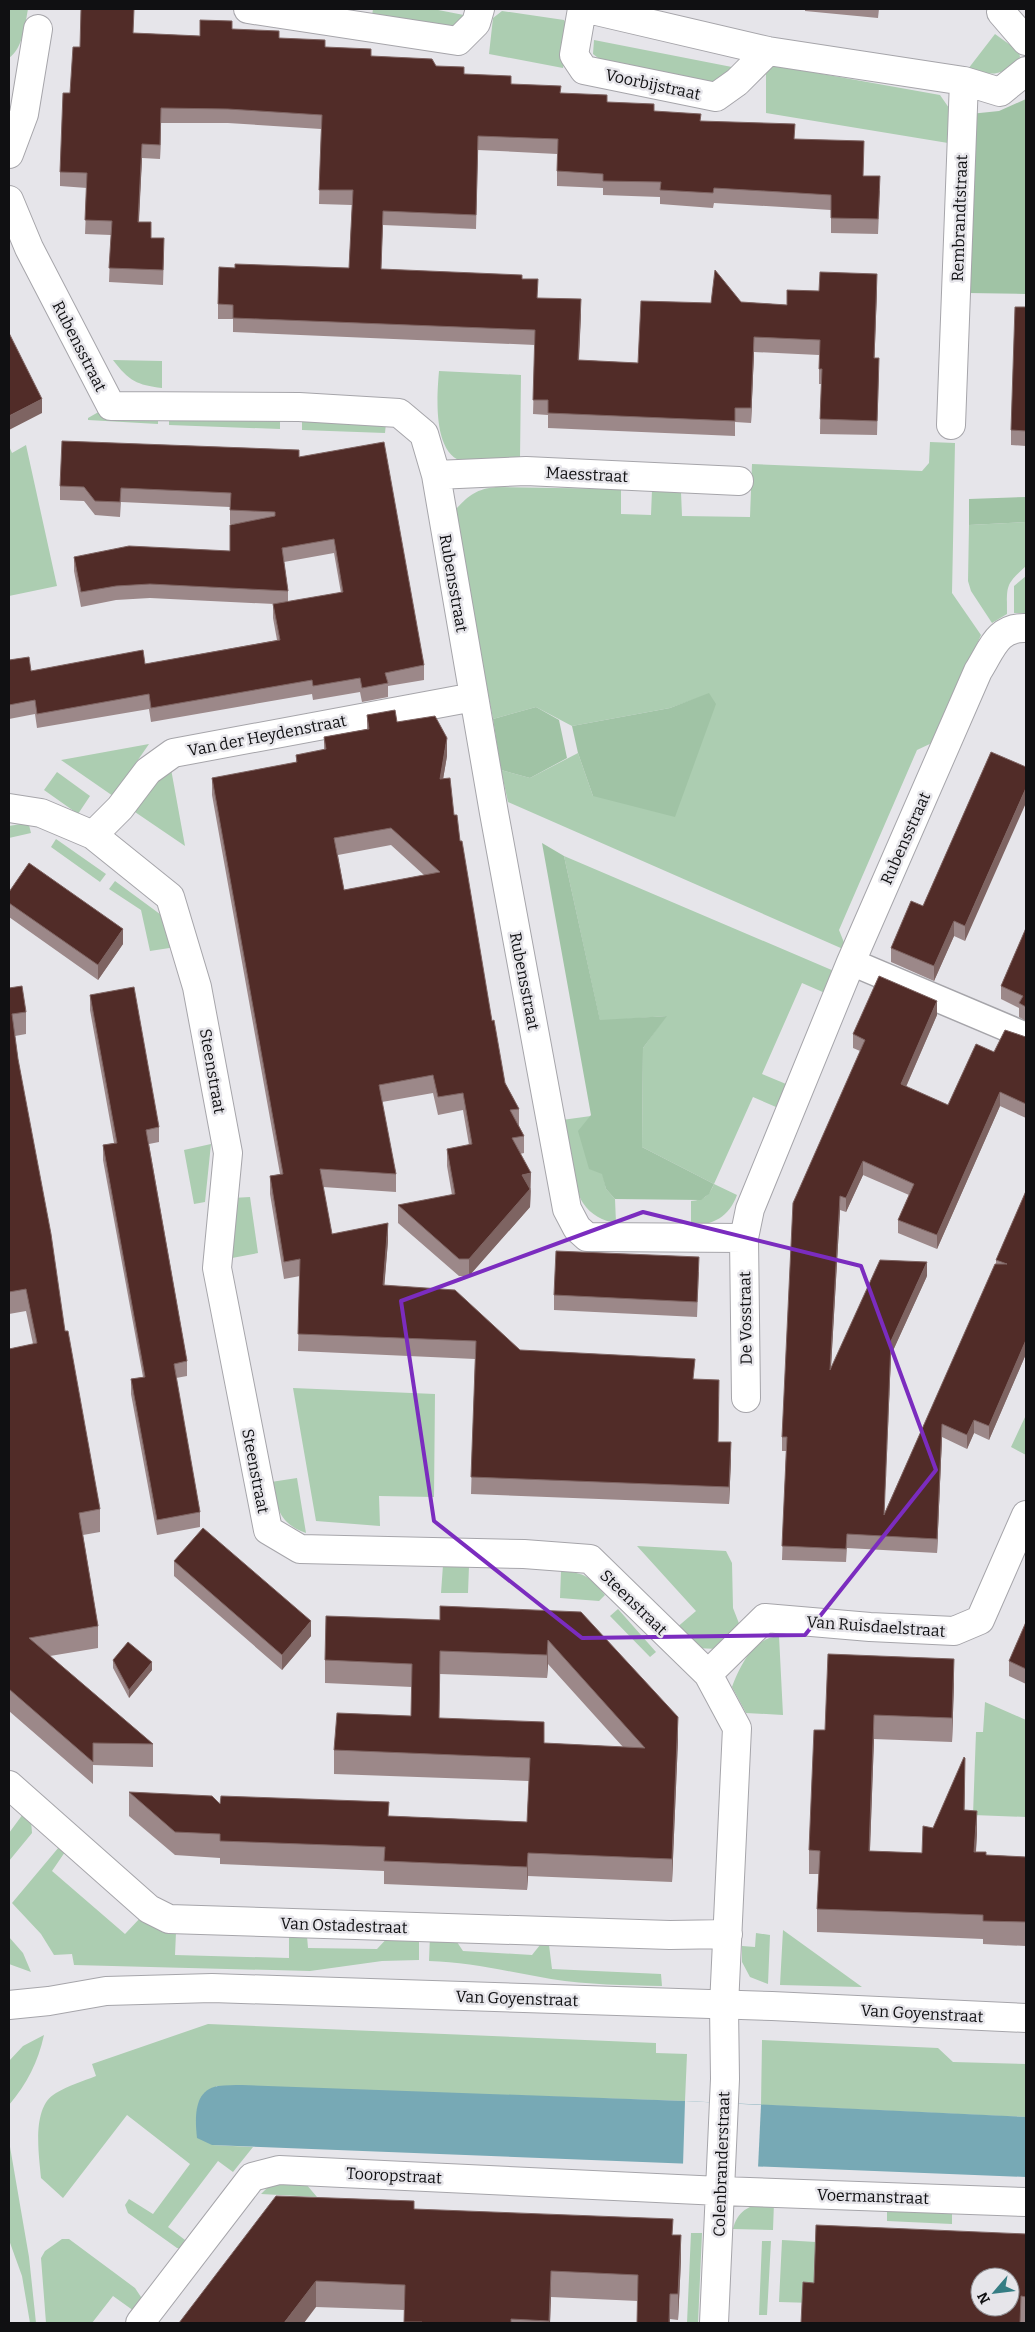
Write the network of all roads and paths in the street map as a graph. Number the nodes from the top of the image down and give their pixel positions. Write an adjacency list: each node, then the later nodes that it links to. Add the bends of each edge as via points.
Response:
1 (248, 9): 2 (street, via 458,40 476,23)
2 (480, 9)
3 (582, 9): 8 (street, Voorbijstraat, via 574,55 584,70 716,97 737,82)
4 (588, 9): 8 (street)
5 (1003, 9): 7 (street, via 1001,12)
6 (38, 29): 11 (street)
7 (1026, 41)
8 (768, 51): 10 (street)
9 (1026, 70): 10 (street, via 1000,92)
10 (964, 81): 14 (street, Rembrandtstraat)
11 (16, 112): 12 (street)
12 (9, 154)
13 (9, 200): 15 (street, Rubensstraat, via 29,248 111,406 299,407 400,413 424,434)
14 (951, 425)
15 (436, 475): 16 (street, Maesstraat, via 526,471); 18 (street, Rubensstraat)
16 (739, 481)
17 (1026, 628): 21 (street, Rubensstraat, via 1012,627 1000,635 978,671)
18 (474, 697): 20 (street, Van der Heydenstraat, via 173,753 148,771 120,808); 23 (street, Rubensstraat, via 567,1208 577,1228 587,1237)
19 (9, 808): 20 (street, Steenstraat, via 42,813)
20 (93, 835): 26 (street, Steenstraat, via 170,897 197,987 228,1153 217,1268 268,1530 300,1549 524,1554 590,1559)
21 (851, 962): 22 (street); 23 (street, Rubensstraat, via 750,1209)
22 (1026, 1036)
23 (744, 1238): 24 (street, De Vosstraat)
24 (746, 1398)
25 (1026, 1515): 26 (street, Van Ruisdaelstraat, via 980,1620 954,1631 765,1618)
26 (708, 1674): 28 (street, Steenstraat, via 737,1728)
27 (9, 1785): 28 (street, Van Ostadestraat, via 148,1909 169,1919 670,1935)
28 (728, 1934): 30 (street, Steenstraat)
29 (9, 2005): 30 (street, Van Goyenstraat, via 106,1991 212,1988)
30 (724, 2006): 31 (street, Van Goyenstraat); 32 (street, Colenbranderstraat, via 725,2079)
31 (1026, 2018)
32 (720, 2182): 33 (street, Voermanstraat); 34 (street, Tooropstraat, via 279,2170 252,2177); 35 (street, Colenbranderstraat)
33 (1026, 2202)
34 (140, 2323)
35 (714, 2323)

